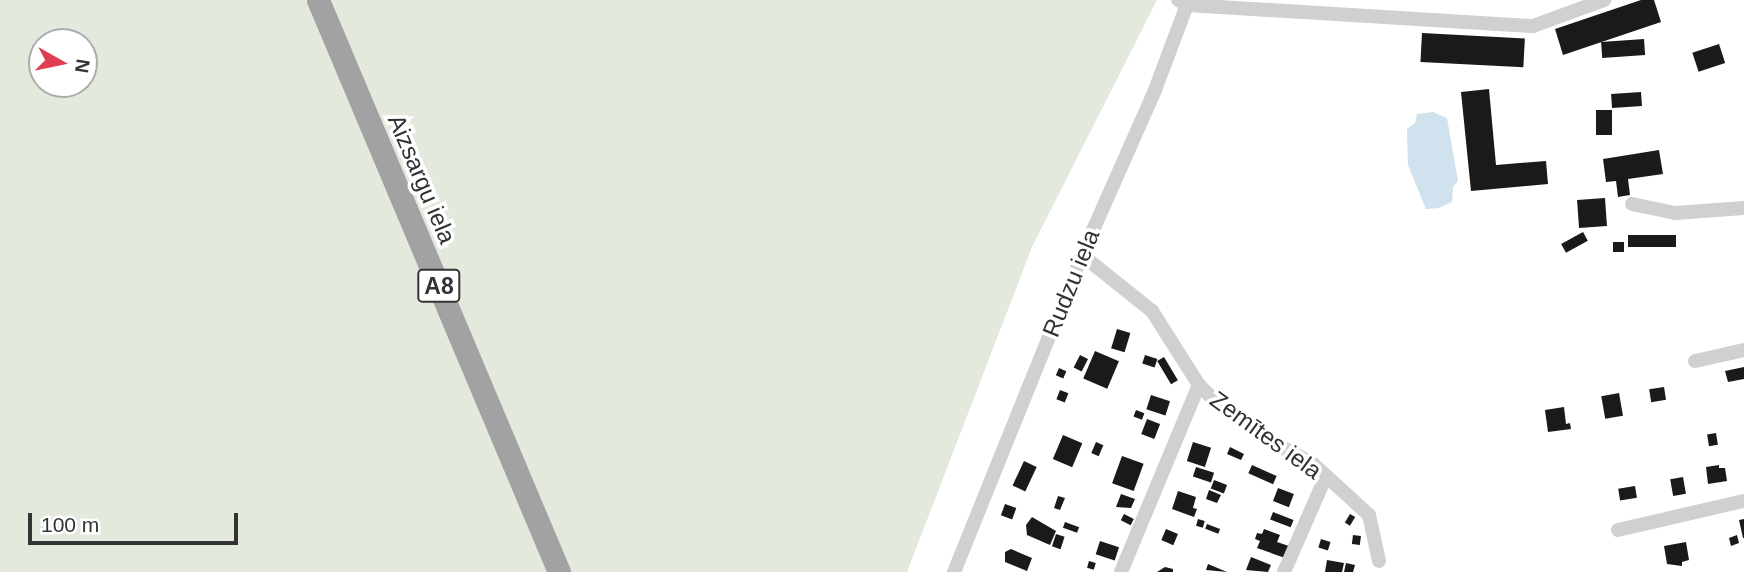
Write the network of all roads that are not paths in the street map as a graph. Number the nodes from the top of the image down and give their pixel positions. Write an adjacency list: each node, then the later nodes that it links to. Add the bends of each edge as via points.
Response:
1 (318, 0): 14 (highway, Aizsargu iela / A8)
2 (1604, 0): 3 (street, via 1533,26)
3 (1185, 2): 6 (street, Rudzu iela, via 1155,90)
4 (1632, 204): 5 (street, via 1675,213)
5 (1744, 208)
6 (1082, 255): 9 (street, Zemītes iela, via 1152,311); 15 (street, Rudzu iela)
7 (1744, 349): 8 (street)
8 (1695, 361)
9 (1199, 385): 10 (street, Zemītes iela, via 1240,421 1312,463); 16 (street)
10 (1325, 478): 13 (street, Zemītes iela, via 1369,515); 17 (street)
11 (1744, 501): 12 (street)
12 (1618, 530)
13 (1379, 561)
14 (559, 572)
15 (954, 572)
16 (1121, 572)
17 (1284, 572)

